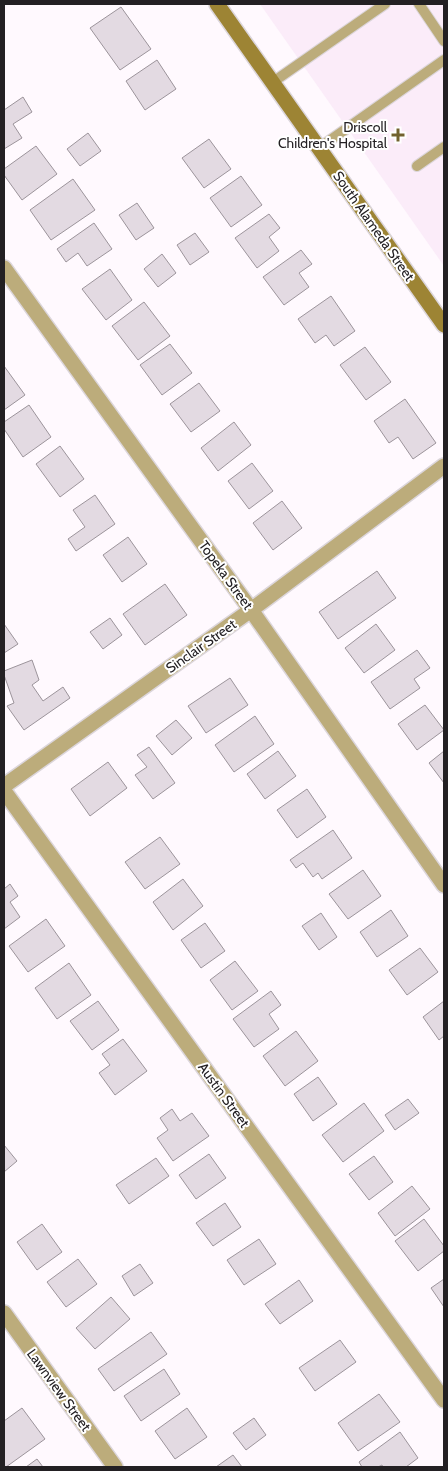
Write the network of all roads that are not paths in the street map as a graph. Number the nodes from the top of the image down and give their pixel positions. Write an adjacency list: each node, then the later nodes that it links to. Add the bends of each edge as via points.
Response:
1 (217, 4): 6 (main road, South Alameda Street)
2 (385, 4): 6 (lane)
3 (420, 4): 4 (lane)
4 (444, 41)
5 (444, 60): 7 (lane)
6 (273, 82): 7 (main road, South Alameda Street)
7 (319, 148): 11 (main road, South Alameda Street)
8 (444, 148): 9 (lane)
9 (417, 166)
10 (4, 268): 13 (street, Topeka Street)
11 (444, 325)
12 (444, 466): 13 (street, Sinclair Street)
13 (251, 610): 14 (street, Sinclair Street); 16 (street, Topeka Street)
14 (4, 786)
15 (4, 791): 18 (street, Austin Street)
16 (444, 885)
17 (4, 1313): 19 (street, Lawnview Street)
18 (444, 1400)
19 (115, 1467)

